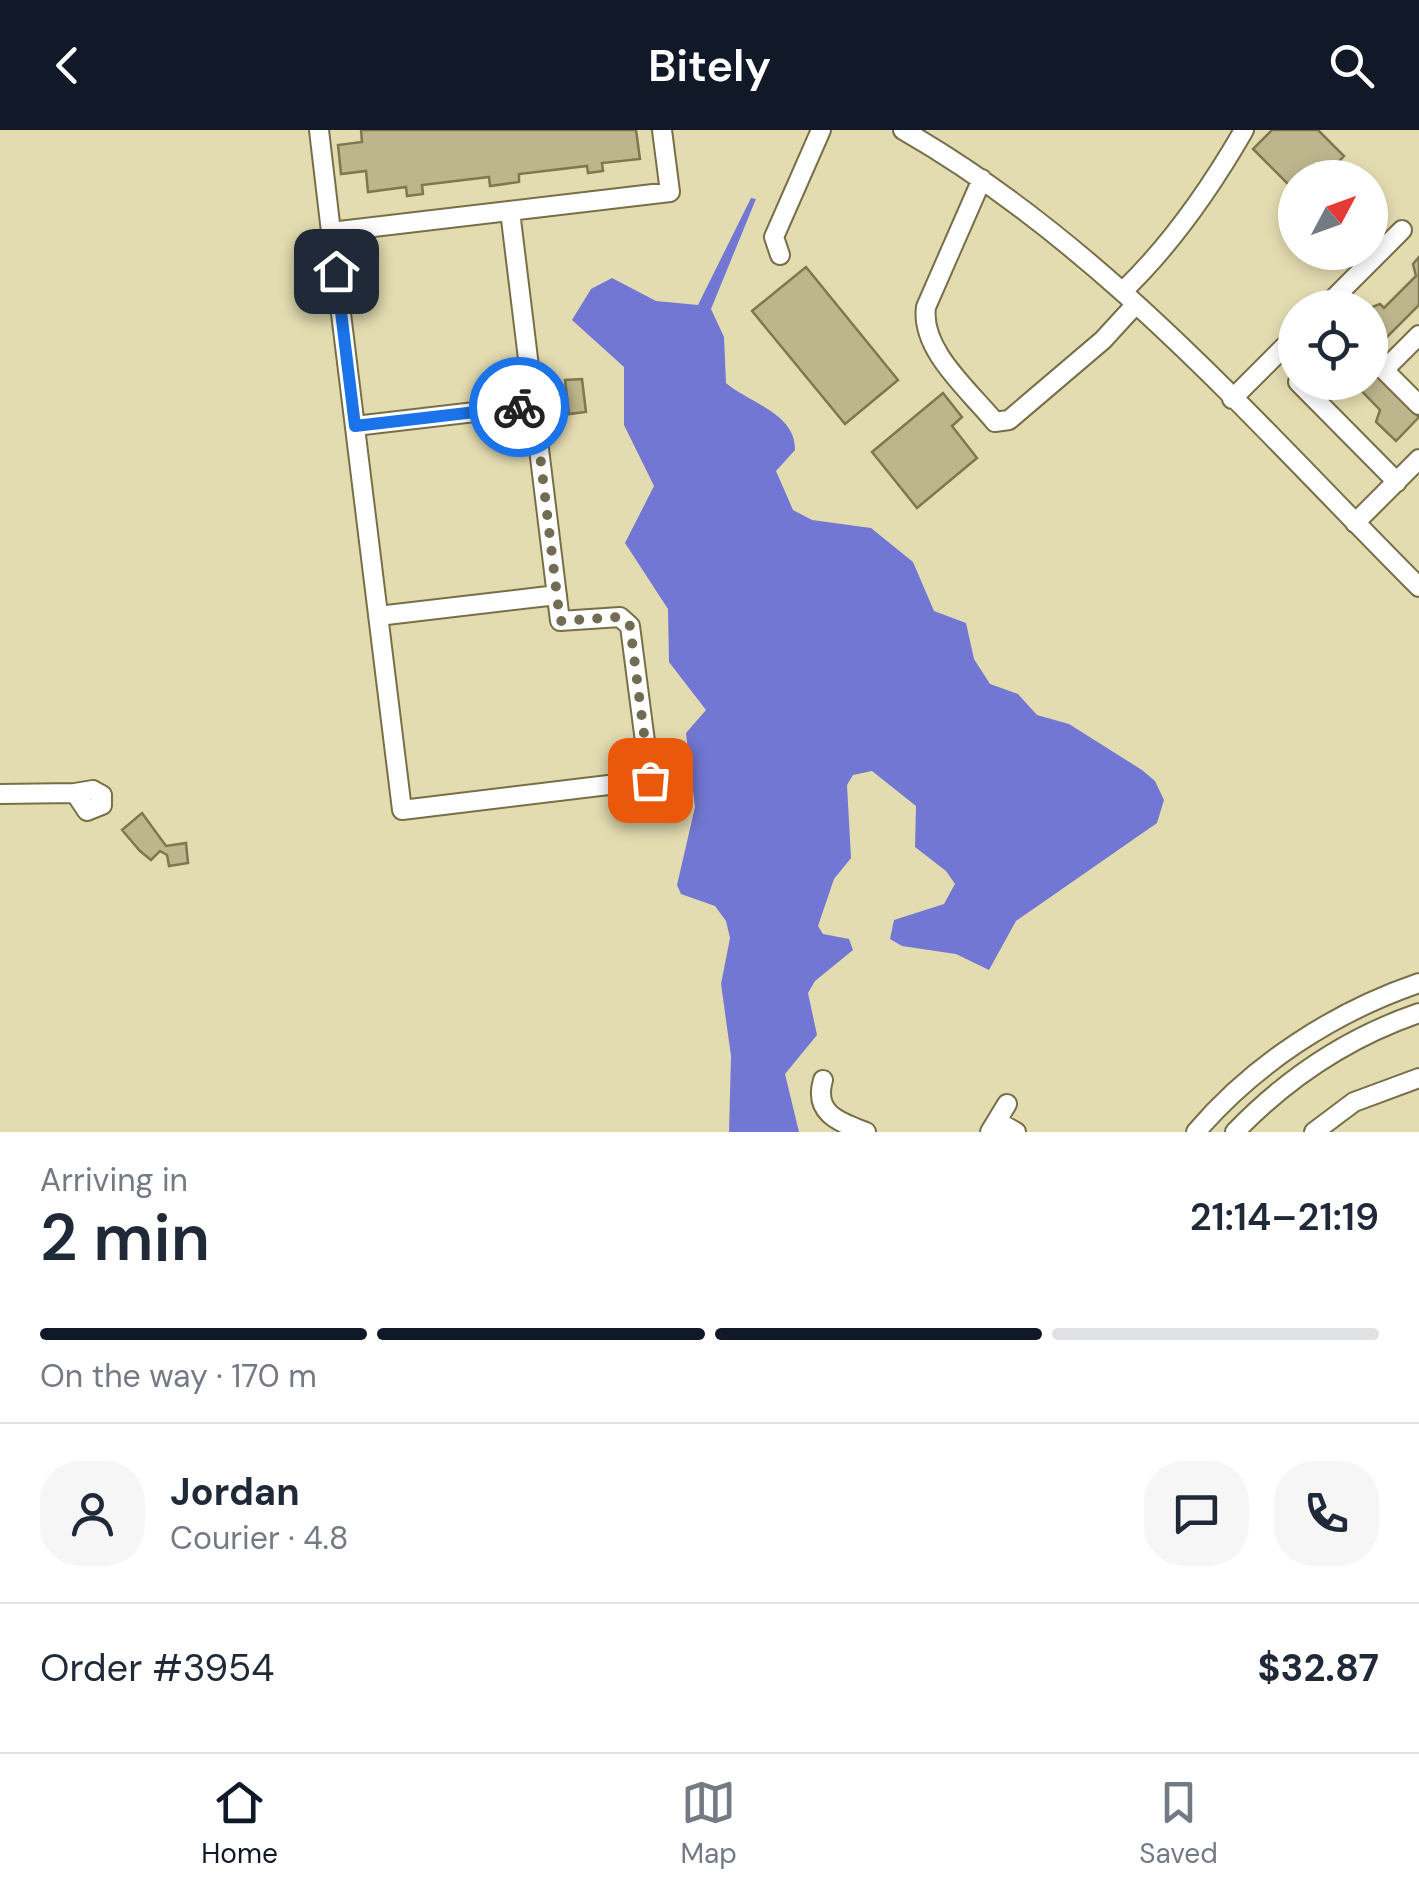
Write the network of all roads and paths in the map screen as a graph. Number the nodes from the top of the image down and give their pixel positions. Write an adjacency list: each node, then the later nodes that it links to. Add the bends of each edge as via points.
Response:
1 (319, 130): 9 (street)
2 (662, 130): 7 (street, via 670,192)
3 (821, 130): 10 (street, via 774,238)
4 (1244, 130): 12 (street)
5 (913, 132): 6 (street)
6 (982, 179): 12 (street); 12 (street, via 924,324 930,341 996,422 1010,420 1104,340)
7 (510, 211): 9 (street); 21 (street)
8 (1402, 230): 11 (street)
9 (332, 232): 23 (street)
10 (780, 254)
11 (1342, 290)
12 (1129, 297): 19 (street)
13 (1419, 335): 17 (street)
14 (1278, 354): 15 (street)
15 (1274, 358): 16 (street); 19 (street)
16 (1278, 362)
17 (1388, 366)
18 (1388, 374): 22 (street)
19 (1232, 399): 26 (street)
20 (1315, 400): 25 (street)
21 (534, 405): 23 (street); 28 (street)
22 (1419, 405)
23 (355, 426): 29 (street)
24 (1419, 460): 25 (street)
25 (1396, 482): 26 (street)
26 (1355, 523): 27 (street)
27 (1419, 588)
28 (557, 594): 29 (street); 29 (street, via 560,621 620,617 630,626 650,780 402,810)
29 (378, 616)
30 (75, 793): 31 (street)
31 (0, 794)
32 (1419, 983): 39 (street, via 1296,1044)
33 (1419, 1013): 40 (street, via 1321,1061)
34 (1419, 1078): 41 (street, via 1354,1102)
35 (823, 1080): 37 (street, via 820,1102 832,1119)
36 (998, 1119): 38 (street)
37 (866, 1132)
38 (1016, 1132)
39 (1196, 1132)
40 (1235, 1132)
41 (1314, 1132)

